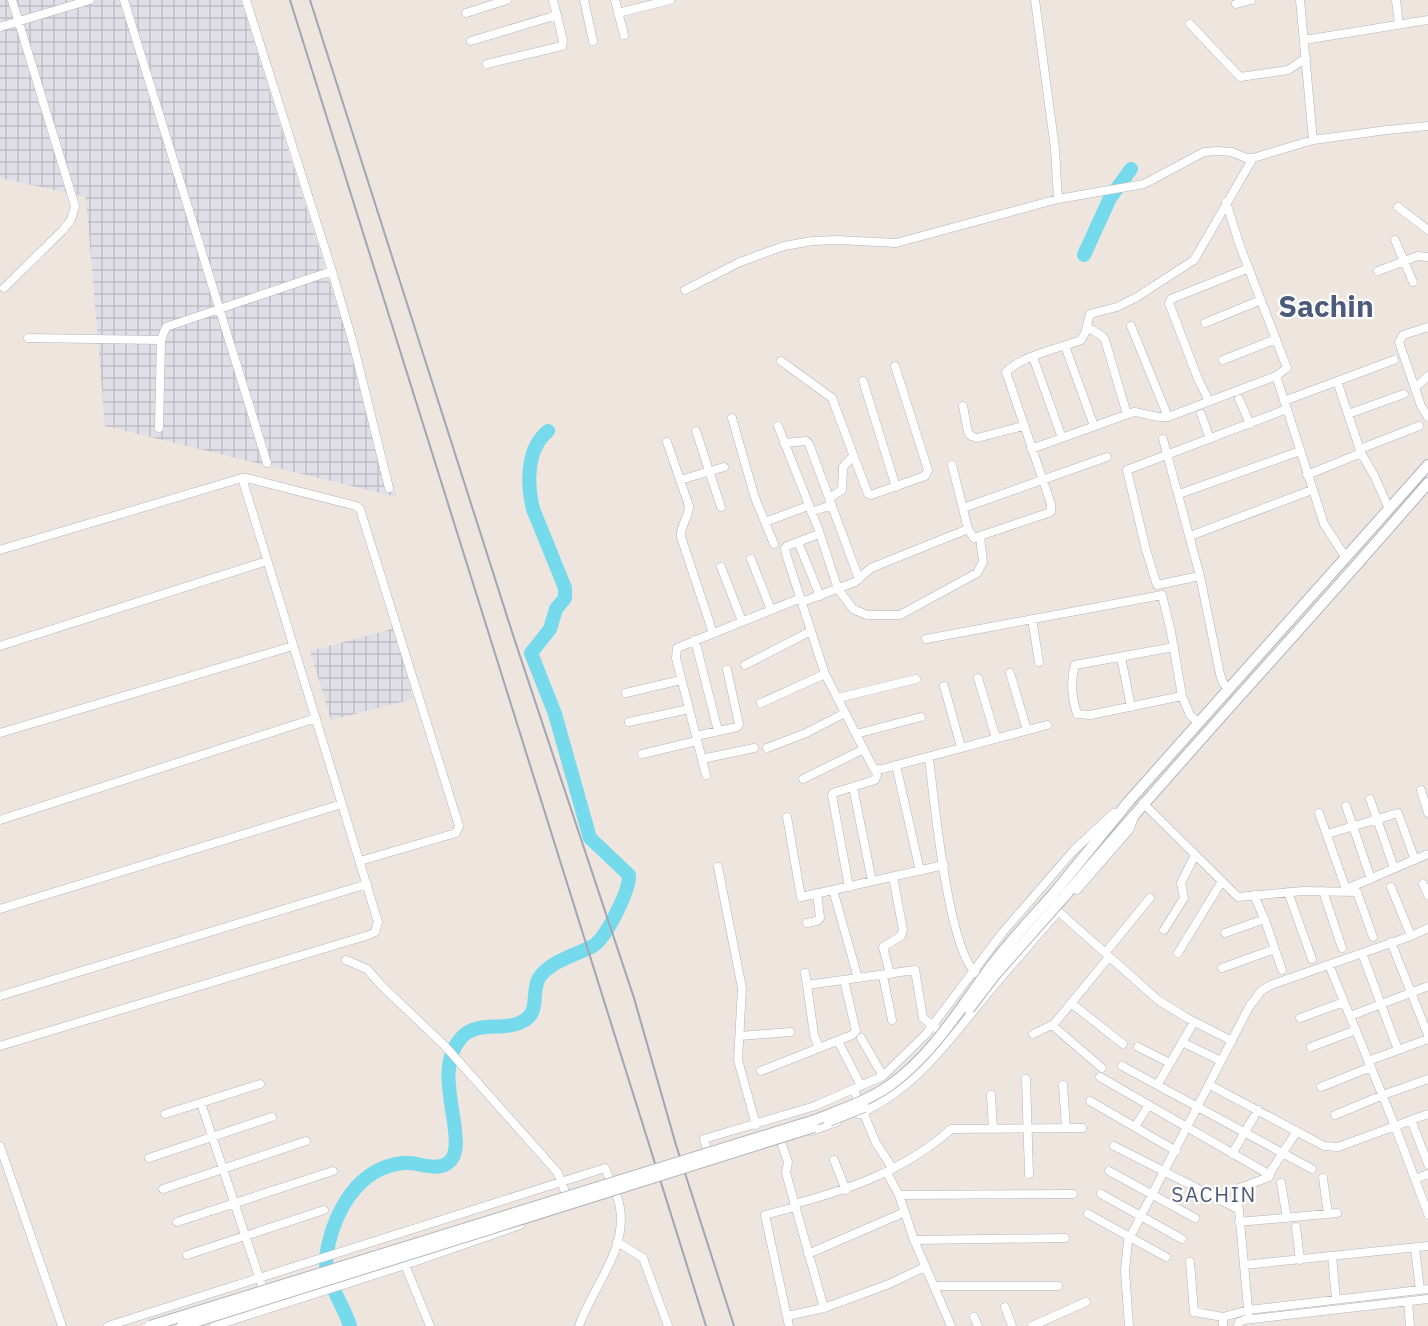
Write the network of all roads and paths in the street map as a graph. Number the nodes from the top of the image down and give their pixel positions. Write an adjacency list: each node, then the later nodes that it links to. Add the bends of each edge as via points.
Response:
1 (12, 0): 19 (street)
2 (90, 0): 19 (street)
3 (124, 0): 46 (street)
4 (246, 0): 41 (street)
5 (507, 0): 15 (street)
6 (553, 0): 17 (street)
7 (584, 0): 26 (street)
8 (615, 0): 16 (street)
9 (670, 0): 16 (street)
10 (1035, 0): 32 (street)
11 (1251, 0): 14 (street)
12 (1300, 0): 24 (street)
13 (1396, 0): 21 (street)
14 (1236, 4)
15 (466, 13)
16 (618, 13): 23 (street)
17 (557, 15): 25 (street); 28 (street, via 562,46)
18 (1428, 20): 21 (street)
19 (19, 22): 22 (street); 43 (street, via 75,206 62,231)
20 (1190, 24): 27 (street, via 1240,77 1288,70)
21 (1400, 24): 24 (street)
22 (0, 27)
23 (624, 35)
24 (1304, 40): 27 (street)
25 (471, 41)
26 (593, 41)
27 (1306, 58): 30 (street)
28 (487, 64)
29 (1428, 126): 30 (street)
30 (1313, 140): 31 (street)
31 (1253, 158): 32 (street, via 1204,152 1144,184); 33 (street)
32 (1058, 199): 44 (street, via 896,243 837,240 784,246 740,262)
33 (1226, 202): 39 (street); 49 (street, via 1194,260 1137,297 1090,314)
34 (1398, 207): 35 (street)
35 (1428, 230)
36 (1395, 240): 38 (street)
37 (1428, 257): 38 (street, via 1418,255)
38 (1404, 260): 40 (street); 42 (street)
39 (1249, 268): 45 (street); 67 (street, via 1168,303)
40 (1378, 271)
41 (332, 272): 46 (street); 105 (street)
42 (1413, 282)
43 (4, 288)
44 (685, 290)
45 (1261, 300): 47 (street); 52 (street)
46 (220, 309): 53 (street, via 166,327); 94 (street)
47 (1205, 323)
48 (1131, 326): 73 (street)
49 (1087, 327): 54 (street, via 1081,340); 70 (street, via 1105,340)
50 (1428, 327): 64 (street, via 1403,335 1399,342)
51 (28, 338): 53 (street)
52 (1276, 339): 56 (street); 60 (street, via 1287,368)
53 (161, 340): 81 (street)
54 (1065, 346): 55 (street); 79 (street)
55 (1033, 357): 78 (street, via 1006,372); 83 (street)
56 (1223, 360)
57 (1394, 360): 63 (street)
58 (781, 361): 92 (street, via 832,398)
59 (895, 366): 104 (street, via 928,470 924,476)
60 (1276, 376): 67 (street); 68 (street)
61 (1428, 376): 64 (street)
62 (863, 381): 104 (street)
63 (1337, 381): 68 (street); 72 (street)
64 (1415, 388): 74 (street)
65 (1404, 394): 72 (street)
66 (1239, 399): 76 (street)
67 (1209, 401): 73 (street)
68 (1285, 405): 76 (street); 89 (street)
69 (963, 406): 78 (street, via 971,436 977,438)
70 (1127, 414): 73 (street); 79 (street)
71 (1201, 414): 85 (street)
72 (1348, 414): 90 (street)
73 (1168, 417)
74 (1428, 417)
75 (732, 418): 113 (street)
76 (1250, 424): 85 (street)
77 (778, 426): 87 (street)
78 (1023, 426): 88 (street)
79 (1094, 426): 83 (street)
80 (1419, 426): 90 (street)
81 (159, 428)
82 (696, 431): 98 (street)
83 (1062, 438): 88 (street)
84 (1163, 439): 91 (street)
85 (1210, 439): 91 (street)
86 (667, 442): 101 (street)
87 (784, 443): 108 (street, via 806,441); 111 (street)
88 (1031, 448): 102 (street)
89 (1300, 451): 99 (street); 107 (street)
90 (1360, 451): 99 (street); 112 (street)
91 (1168, 455): 107 (street); 128 (street, via 1126,470)
92 (853, 456): 104 (street, via 868,494); 108 (street, via 843,467 842,490)
93 (1107, 457): 102 (street)
94 (267, 463)
95 (952, 465): 110 (street)
96 (1428, 465): 112 (main road)
97 (724, 467): 98 (street)
98 (710, 472): 101 (street); 109 (street)
99 (1307, 475): 106 (street)
100 (242, 478): 120 (street); 123 (street); 203 (street, via 360,509 459,826 456,833)
101 (680, 480): 139 (street, via 689,506 681,537)
102 (1042, 480): 110 (street); 117 (street, via 1052,504 1051,512)
103 (1428, 483): 125 (main road)
104 (897, 487)
105 (389, 488)
106 (1312, 489): 116 (street); 122 (street, via 1324,524)
107 (1179, 494): 116 (street)
108 (830, 502): 111 (street); 127 (street)
109 (721, 507)
110 (963, 508): 114 (street)
111 (809, 509): 113 (street); 115 (street)
112 (1389, 509): 122 (main road)
113 (765, 522): 119 (street)
114 (968, 529): 117 (street, via 974,538); 127 (street, via 871,568)
115 (819, 534): 118 (street); 129 (street)
116 (1190, 536): 126 (street)
117 (980, 537): 129 (street, via 983,562 977,573 900,615 859,612)
118 (798, 542): 131 (street); 132 (street, via 785,550)
119 (774, 544)
120 (0, 550)
121 (751, 559): 133 (street)
122 (1345, 559): 125 (main road); 134 (main road)
123 (267, 561): 142 (street); 143 (street)
124 (722, 567): 136 (street)
125 (1354, 568): 137 (main road)
126 (1200, 576): 128 (street); 155 (street, via 1220,674)
127 (859, 579): 129 (street)
128 (1159, 585): 130 (street)
129 (838, 588): 131 (street)
130 (1162, 595): 135 (street); 144 (street)
131 (820, 596): 132 (street)
132 (801, 600): 133 (street); 138 (street)
133 (771, 610): 136 (street)
134 (1294, 616): 137 (main road); 155 (main road)
135 (1032, 620): 140 (street); 146 (street)
136 (742, 621): 139 (street)
137 (1303, 625): 163 (main road)
138 (810, 631): 147 (street); 150 (street)
139 (713, 633): 141 (street)
140 (926, 639)
141 (695, 640): 153 (street, via 675,652); 171 (street)
142 (293, 645): 166 (street); 172 (street)
143 (0, 646)
144 (1174, 647): 145 (street); 157 (street)
145 (1121, 657): 161 (street); 161 (street, via 1076,665 1072,675 1073,701 1077,714)
146 (1040, 662)
147 (745, 665)
148 (727, 670): 171 (street, via 739,724)
149 (1010, 673): 170 (street)
150 (825, 674): 158 (street); 160 (street)
151 (978, 678): 175 (street)
152 (916, 679): 158 (street)
153 (681, 680): 156 (street); 162 (street)
154 (944, 686): 176 (street)
155 (1229, 689): 159 (main road)
156 (626, 693)
157 (1182, 696): 161 (street); 168 (street, via 1190,715)
158 (838, 698): 164 (street)
159 (1219, 701): 163 (main road); 168 (main road)
160 (761, 703)
161 (1131, 707)
162 (689, 709): 167 (street); 174 (street)
163 (1228, 710): 190 (main road)
164 (846, 713): 173 (street); 178 (street)
165 (921, 717): 173 (street)
166 (316, 718): 191 (street); 197 (street)
167 (629, 722)
168 (1199, 723): 190 (main road)
169 (1047, 725): 170 (street)
170 (1027, 730): 175 (street)
171 (718, 731): 174 (street)
172 (0, 733)
173 (856, 734): 179 (street)
174 (697, 738): 180 (street); 182 (street)
175 (996, 738): 176 (street)
176 (961, 747): 181 (street)
177 (754, 748): 182 (street)
178 (767, 748)
179 (864, 749): 184 (street, via 875,771); 186 (street)
180 (642, 754)
181 (929, 758): 183 (street); 204 (street)
182 (702, 759): 185 (street)
183 (896, 765): 184 (street); 207 (street)
184 (879, 770): 187 (street, via 875,780)
185 (706, 775)
186 (803, 779)
187 (853, 787): 211 (street); 214 (street, via 832,795)
188 (1421, 790): 194 (street)
189 (1370, 799): 196 (street)
190 (1137, 803): 201 (street); 221 (main road); 226 (street, via 1130,830); 245 (street, via 1074,850)
191 (342, 804): 203 (street); 225 (street)
192 (1346, 806): 198 (street)
193 (1319, 813): 199 (street)
194 (1428, 813)
195 (787, 817): 220 (street, via 801,897)
196 (1376, 818): 198 (street); 202 (street, via 1395,812 1400,815); 206 (street)
197 (0, 820)
198 (1353, 826): 199 (street); 209 (street)
199 (1327, 834): 217 (street)
200 (1428, 854): 202 (street)
201 (1195, 855): 210 (street); 230 (street, via 1181,883 1184,898)
202 (1415, 860): 206 (street)
203 (360, 861): 212 (street)
204 (944, 865): 207 (street); 245 (street, via 958,942)
205 (718, 867): 267 (street, via 742,988)
206 (1394, 868): 209 (street)
207 (920, 871): 208 (street)
208 (893, 877): 211 (street); 247 (street, via 903,930 901,936 883,947)
209 (1371, 879): 217 (street)
210 (1222, 881): 222 (street, via 1238,897); 237 (street)
211 (872, 882): 214 (street)
212 (367, 884): 254 (street); 275 (street, via 378,922 375,932 369,935)
213 (1423, 884): 223 (street)
214 (849, 886): 216 (street)
215 (1391, 887): 232 (street)
216 (833, 890): 220 (street); 248 (street)
217 (1343, 890): 218 (street); 233 (street, via 1357,892)
218 (1323, 891): 219 (street); 235 (street)
219 (1288, 892): 222 (street); 240 (street)
220 (817, 893): 228 (street, via 820,918)
221 (1059, 895): 404 (main road, bridge, via 992,965 928,1051 889,1086 866,1099 814,1120); 405 (main road, bridge, via 933,1054 898,1087 851,1113)
222 (1254, 895): 227 (street)
223 (1428, 895)
224 (1150, 898): 239 (street)
225 (0, 909)
226 (1058, 911): 239 (street); 251 (street)
227 (1265, 919): 231 (street); 236 (street)
228 (807, 923)
229 (1428, 928): 232 (street)
230 (1164, 930)
231 (1225, 933)
232 (1411, 936): 234 (street)
233 (1373, 937)
234 (1391, 942): 238 (street); 253 (street)
235 (1342, 948)
236 (1275, 950): 243 (street); 244 (street)
237 (1178, 953)
238 (1362, 953): 242 (street); 257 (street)
239 (1107, 955): 256 (street); 261 (street, via 1158,1000)
240 (1312, 959)
241 (346, 960): 343 (street, via 367,969 445,1046)
242 (1329, 965): 255 (street); 272 (street, via 1260,991)
243 (1222, 968)
244 (1282, 970)
245 (973, 971): 251 (street); 263 (street)
246 (805, 973): 250 (street)
247 (887, 975): 248 (street); 260 (street); 263 (street, via 915,970 923,1018)
248 (858, 978): 249 (street)
249 (844, 980): 250 (street); 271 (street, via 856,1031)
250 (807, 985): 278 (street)
251 (994, 986): 270 (street)
252 (1426, 987): 253 (street)
253 (1411, 992): 257 (street); 268 (street)
254 (0, 996)
255 (1344, 1002): 258 (street); 259 (street)
256 (1071, 1003): 262 (street); 274 (street)
257 (1381, 1004): 258 (street); 279 (street)
258 (1350, 1016): 264 (street)
259 (1300, 1018)
260 (892, 1020)
261 (1194, 1022): 272 (street); 273 (street)
262 (1052, 1025): 266 (street); 284 (street)
263 (933, 1026): 270 (street); 286 (street)
264 (1356, 1030): 277 (street); 282 (street)
265 (790, 1032): 267 (street)
266 (1034, 1034)
267 (740, 1036): 309 (street, via 739,1066)
268 (1428, 1037): 279 (street)
269 (861, 1038): 286 (street)
270 (951, 1040): 303 (street, via 923,1072)
271 (838, 1041): 278 (street); 295 (street)
272 (1232, 1041): 280 (street)
273 (1182, 1042): 280 (street); 281 (street)
274 (1123, 1044)
275 (0, 1046)
276 (1138, 1047): 281 (street)
277 (1311, 1047)
278 (819, 1048): 285 (street)
279 (1398, 1050): 282 (street)
280 (1221, 1061): 293 (street)
281 (1170, 1063): 291 (street)
282 (1370, 1064): 294 (street); 297 (street)
283 (1122, 1066): 291 (street)
284 (1102, 1068)
285 (762, 1071)
286 (883, 1076): 295 (street)
287 (1100, 1077): 300 (street)
288 (1026, 1079): 315 (street)
289 (1428, 1079): 297 (street)
290 (260, 1084): 299 (street)
291 (1158, 1084): 301 (street)
292 (1063, 1085): 312 (street)
293 (1210, 1085): 301 (street); 302 (street)
294 (1321, 1087)
295 (857, 1088): 303 (street); 309 (street)
296 (991, 1095): 314 (street)
297 (1383, 1095): 306 (street); 310 (street)
298 (1090, 1101): 311 (street)
299 (201, 1103): 304 (street); 319 (street)
300 (1148, 1106): 311 (street); 316 (street)
301 (1198, 1107): 316 (street); 318 (street)
302 (1258, 1110): 317 (street); 318 (street)
303 (862, 1113): 321 (street); 333 (street)
304 (165, 1114)
305 (1428, 1114): 308 (street)
306 (1335, 1115)
307 (272, 1117): 319 (street)
308 (1411, 1120): 310 (street); 329 (street)
309 (756, 1125): 321 (street, via 704,1139 711,1161)
310 (1395, 1126): 317 (street, via 1338,1147 1324,1146); 342 (street)
311 (1135, 1127): 324 (street)
312 (1066, 1128): 313 (street); 315 (street)
313 (1082, 1128)
314 (993, 1129): 315 (street); 333 (street, via 951,1129)
315 (1028, 1129): 336 (street)
316 (1187, 1129): 324 (street); 326 (street)
317 (1297, 1131): 325 (street)
318 (1244, 1132): 325 (street); 326 (street)
319 (212, 1137): 327 (street); 331 (street)
320 (306, 1141): 331 (street)
321 (781, 1142): 353 (street)
322 (0, 1146): 339 (street)
323 (1114, 1146): 335 (street)
324 (1176, 1151): 335 (street)
325 (1282, 1153): 330 (street); 337 (street)
326 (1232, 1154): 337 (street)
327 (149, 1158)
328 (834, 1160): 346 (street)
329 (1428, 1164)
330 (1312, 1169)
331 (223, 1170): 345 (street); 352 (street)
332 (333, 1171): 352 (street)
333 (890, 1171): 346 (street); 351 (street)
334 (1109, 1171): 350 (street)
335 (1164, 1172): 350 (street); 355 (street)
336 (1029, 1174)
337 (1269, 1174): 355 (street, via 1237,1189)
338 (1428, 1174): 342 (street)
339 (10, 1176): 341 (street); 402 (street)
340 (1323, 1178): 360 (street)
341 (0, 1179)
342 (1415, 1179): 361 (street)
343 (562, 1182): 347 (street, via 605,1168); 354 (street); 385 (street)
344 (1281, 1183): 364 (street)
345 (163, 1189)
346 (846, 1190): 353 (street)
347 (615, 1193): 354 (street); 373 (street, via 621,1230)
348 (1073, 1194): 351 (street)
349 (1101, 1194): 362 (street)
350 (1153, 1194): 362 (street); 363 (street)
351 (899, 1195): 357 (street)
352 (234, 1203): 365 (street); 368 (street)
353 (795, 1206): 376 (street); 397 (street, via 765,1215)
354 (570, 1207): 382 (street)
355 (1238, 1209): 366 (street)
356 (324, 1210): 368 (street)
357 (905, 1212): 372 (street); 376 (street)
358 (1337, 1213): 360 (street)
359 (1088, 1214): 369 (street)
360 (1328, 1214): 364 (street)
361 (1428, 1214)
362 (1142, 1215): 369 (street); 371 (street)
363 (1195, 1218)
364 (1287, 1218): 366 (street)
365 (177, 1222)
366 (1239, 1222): 383 (street)
367 (1296, 1227): 380 (street)
368 (245, 1236): 377 (street); 385 (street)
369 (1130, 1237): 379 (street); 415 (street, via 1125,1271)
370 (1065, 1238): 372 (street)
371 (1182, 1239)
372 (914, 1240): 384 (street)
373 (617, 1242): 408 (street); 409 (street, via 643,1258)
374 (1428, 1246): 375 (street)
375 (1415, 1248): 378 (street); 388 (street)
376 (808, 1254): 395 (street)
377 (187, 1255)
378 (1332, 1256): 380 (street); 389 (street)
379 (1166, 1257)
380 (1300, 1260): 383 (street)
381 (1190, 1262): 400 (street, via 1194,1312)
382 (405, 1265): 394 (street); 407 (street)
383 (1244, 1265): 396 (street)
384 (925, 1267): 386 (street); 395 (street)
385 (259, 1278): 394 (street); 403 (street)
386 (934, 1286): 387 (street); 411 (street)
387 (1058, 1286)
388 (1424, 1290): 389 (street)
389 (1336, 1299): 396 (street)
390 (1428, 1299): 391 (street)
391 (1408, 1301): 399 (street); 417 (street)
392 (1086, 1302): 401 (street)
393 (1005, 1307): 413 (street)
394 (270, 1308): 406 (street)
395 (824, 1308): 397 (street)
396 (1248, 1310): 399 (street); 400 (street)
397 (787, 1316): 410 (street)
398 (974, 1317): 412 (street)
399 (1249, 1319): 416 (street, via 1241,1320)
400 (1223, 1322)
401 (1046, 1323): 414 (street)
402 (62, 1326)
403 (108, 1326)
404 (150, 1326)
405 (182, 1326)
406 (214, 1326)
407 (430, 1326)
408 (579, 1326)
409 (668, 1326)
410 (789, 1326)
411 (951, 1326)
412 (978, 1326)
413 (1012, 1326)
414 (1032, 1326)
415 (1129, 1326)
416 (1238, 1326)
417 (1410, 1326)

